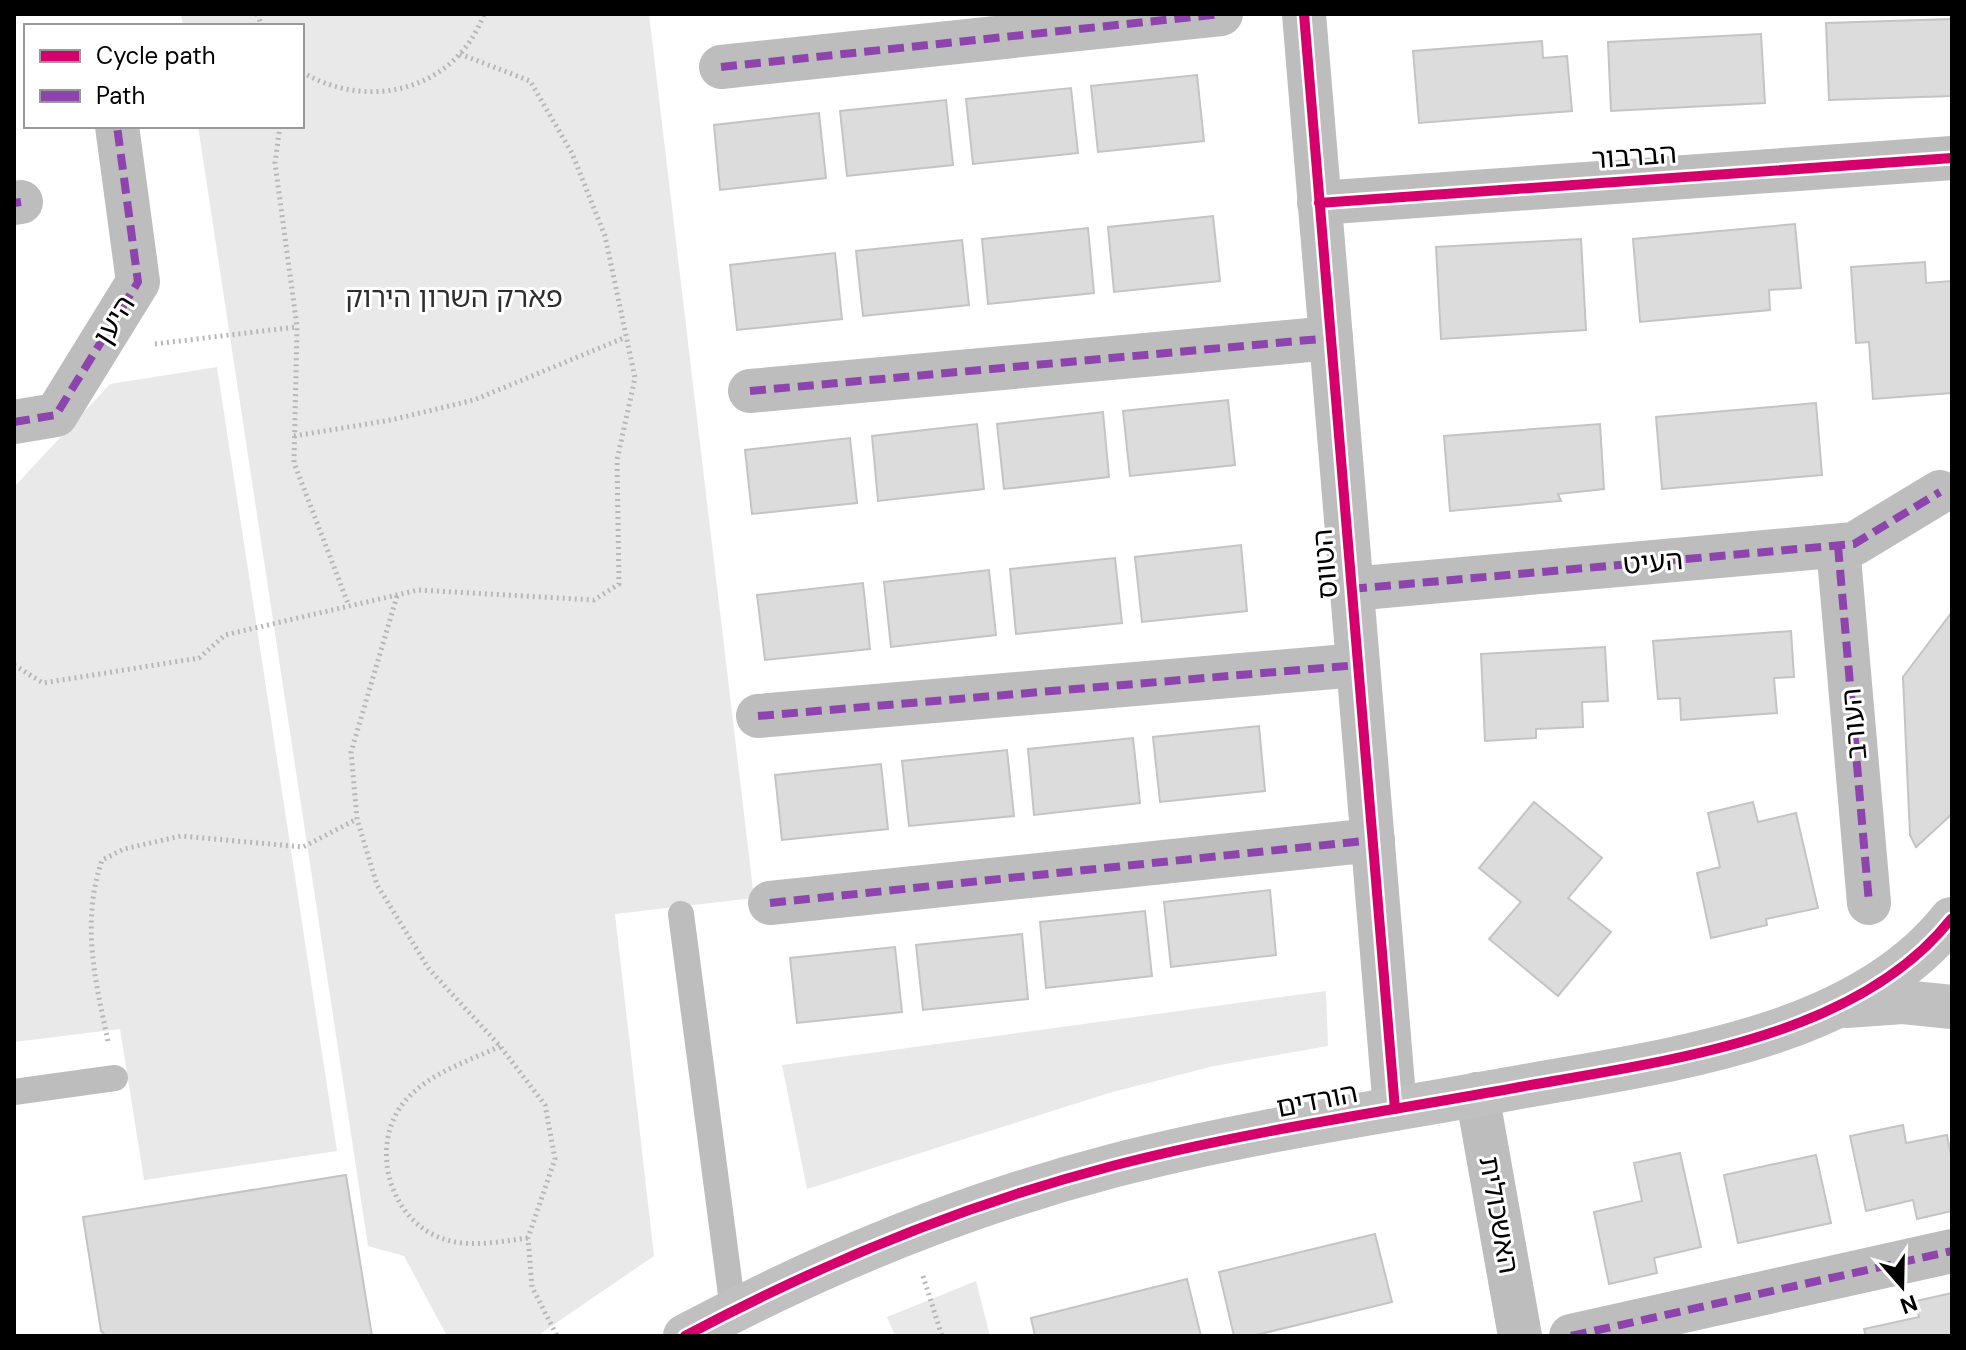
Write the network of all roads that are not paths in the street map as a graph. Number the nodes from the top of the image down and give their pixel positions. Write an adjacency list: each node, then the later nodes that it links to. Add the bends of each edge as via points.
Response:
1 (1221, 14): 3 (street)
2 (1304, 14): 6 (street, הטווס)
3 (721, 67)
4 (117, 128): 9 (street, היען, via 138,282 56,415)
5 (1952, 158): 6 (street, הברבור)
6 (1319, 203): 7 (street, הטווס)
7 (1331, 338): 8 (street); 12 (street, הטווס)
8 (750, 391)
9 (14, 422)
10 (1940, 492): 11 (street, העיט, via 1854,544)
11 (1838, 546): 12 (street, העיט); 17 (street, העורב)
12 (1351, 589): 13 (street, הטווס)
13 (1358, 665): 14 (street); 15 (street, הטווס)
14 (758, 716)
15 (1373, 840): 16 (street); 26 (street, הטווס)
16 (770, 903)
17 (1869, 903)
18 (681, 914): 28 (lane)
19 (1952, 919): 20 (street, via 1944,953); 22 (street, הורדים, via 1909,962)
20 (1952, 983)
21 (1952, 1007): 22 (street, הורדים, via 1889,1002)
22 (1828, 1009): 25 (street, הורדים, via 1699,1052)
23 (115, 1078): 24 (lane)
24 (14, 1092)
25 (1477, 1094): 26 (street, הורדים); 30 (street, האשכולית)
26 (1395, 1109): 28 (street, הורדים, via 1113,1166 989,1202 865,1249)
27 (1952, 1251): 31 (street)
28 (733, 1310): 29 (street, הורדים)
29 (685, 1336)
30 (1520, 1336)
31 (1571, 1336)

